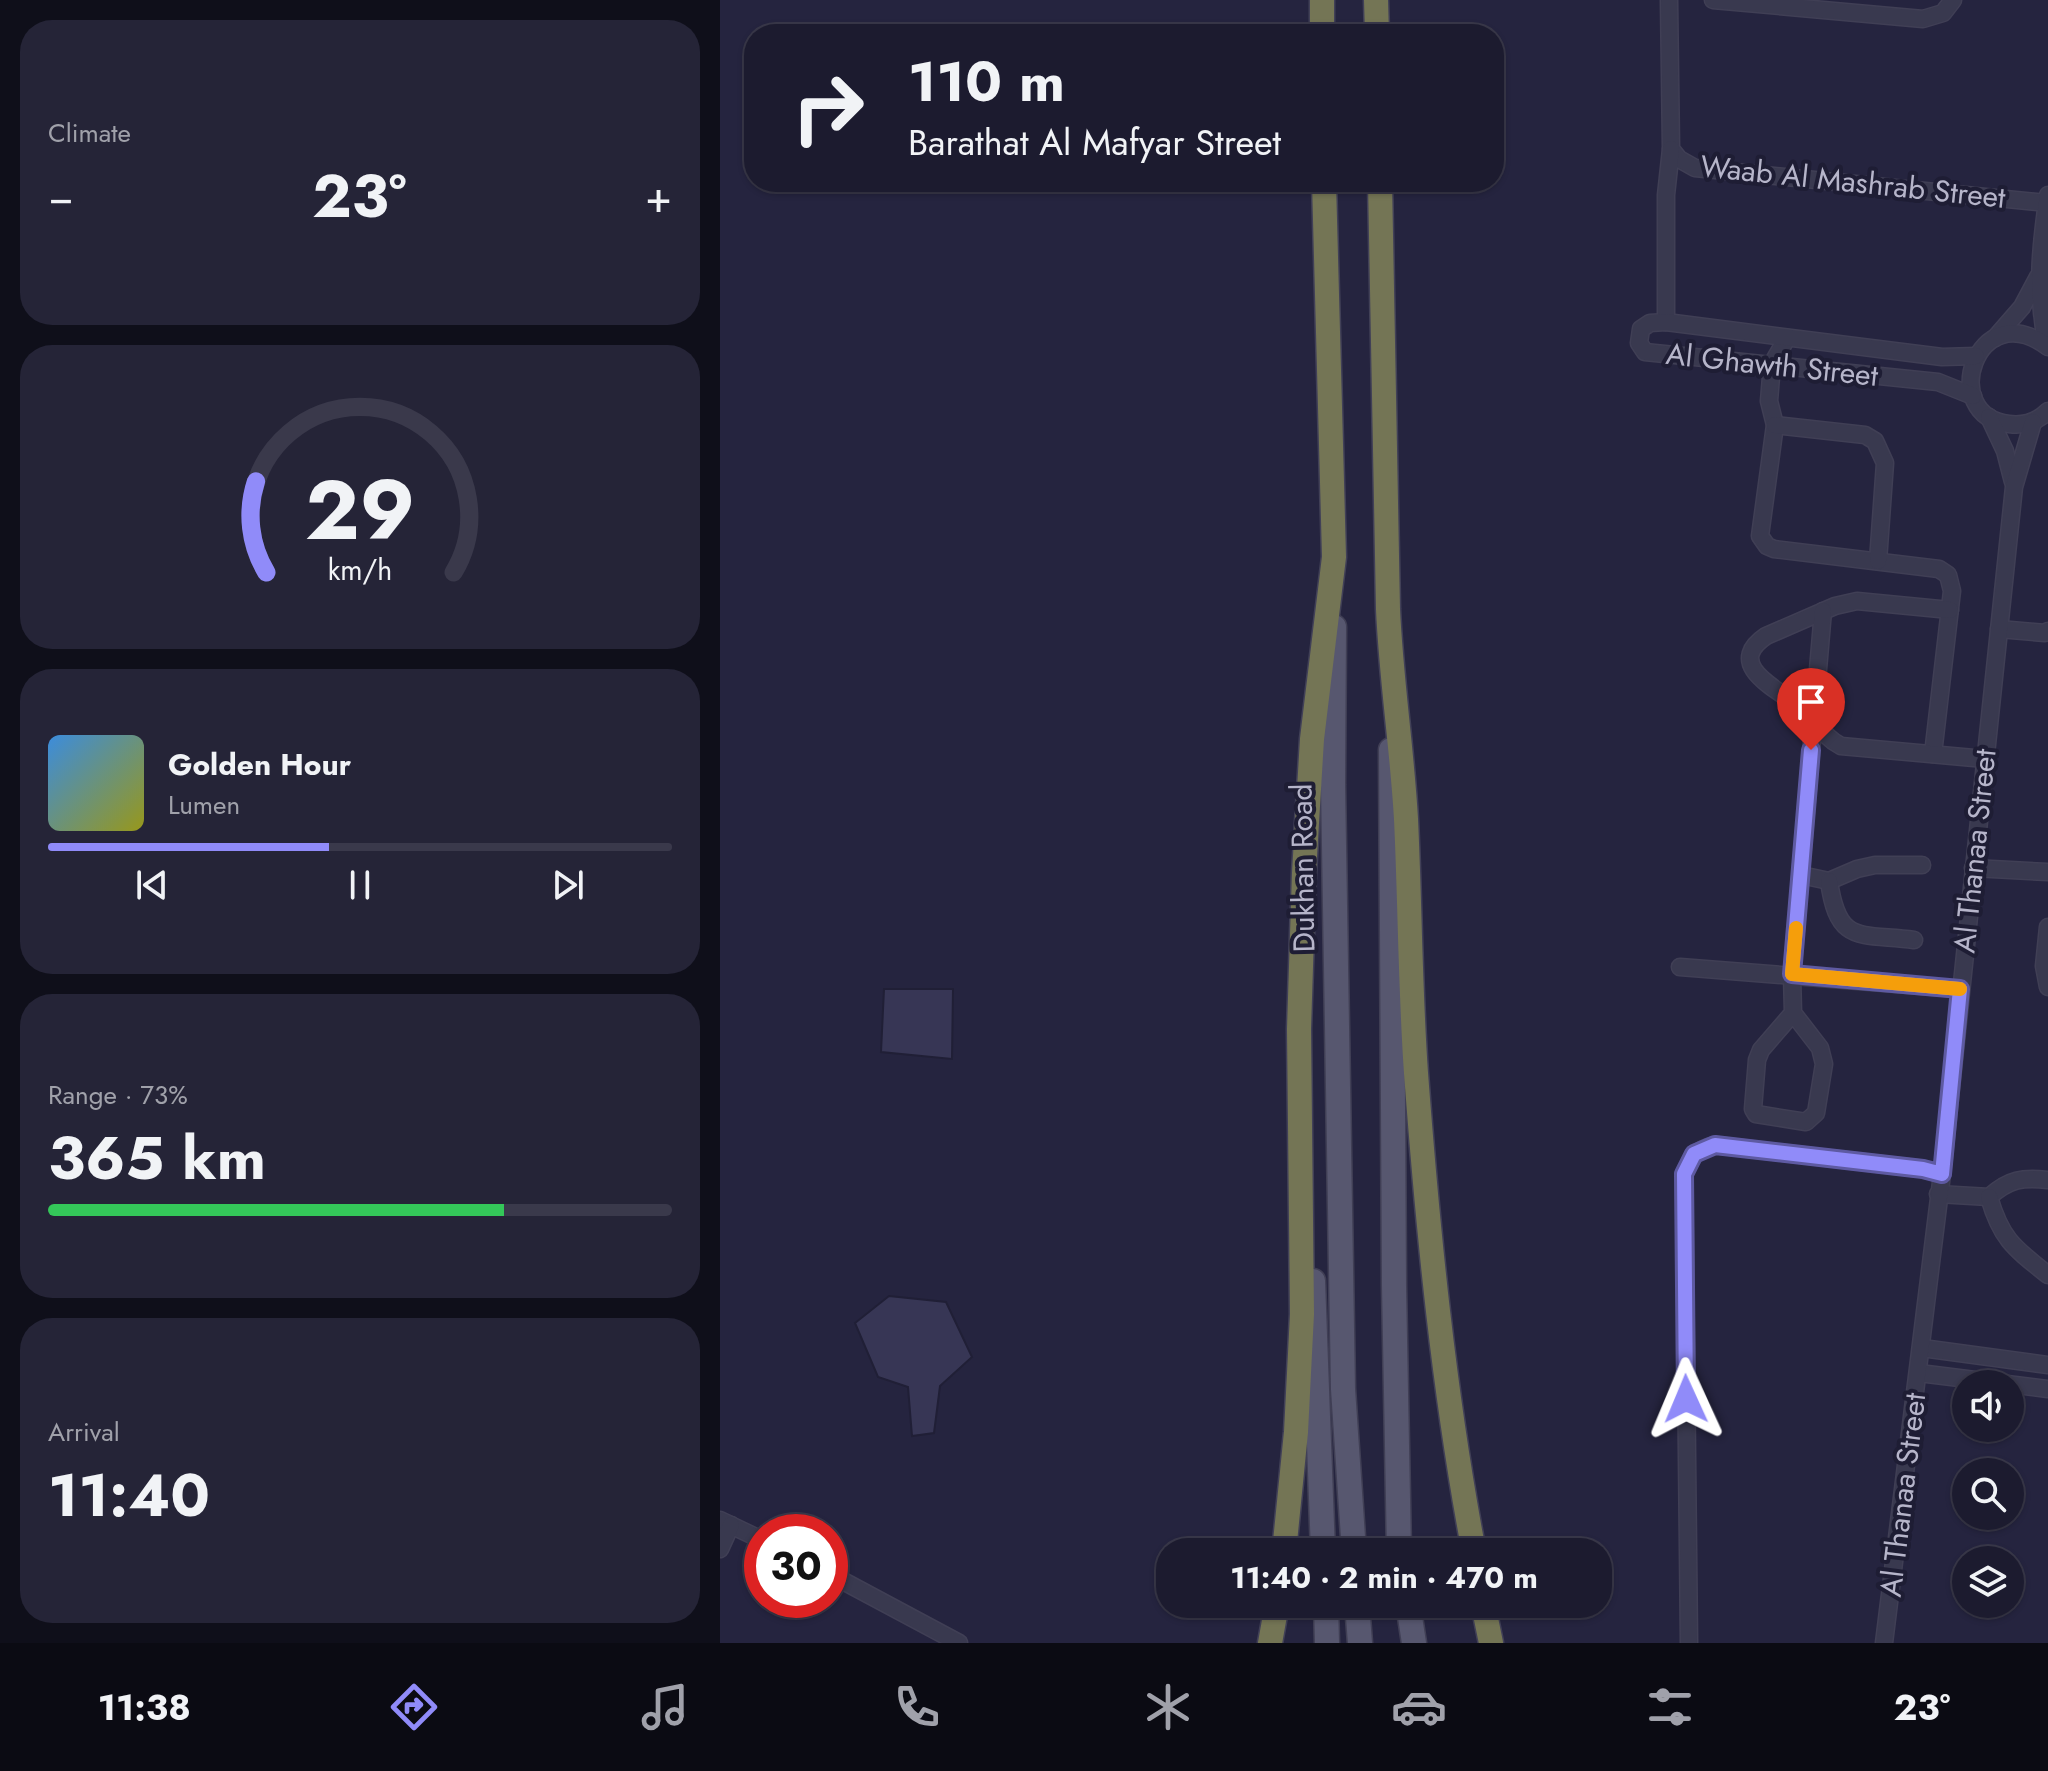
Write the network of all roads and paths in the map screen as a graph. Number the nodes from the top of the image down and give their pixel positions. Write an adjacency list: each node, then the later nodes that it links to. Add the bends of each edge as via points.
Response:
1 (1322, 0): 6 (highway)
2 (1376, 0): 7 (highway)
3 (1669, 0): 8 (street, Waab Al Mashrab Street)
4 (1713, 0): 5 (street, via 1923,19 1943,13)
5 (1953, 0)
6 (1322, 24)
7 (1377, 24)
8 (1671, 149): 11 (street, Waab Al Mashrab Street, via 1695,168); 13 (street)
9 (1324, 192): 25 (highway, Dukhan Road)
10 (1380, 192): 31 (highway)
11 (2047, 198): 12 (street)
12 (2039, 276): 15 (street, via 2022,307); 16 (street)
13 (1666, 322): 14 (street, Al Ghawth Street); 18 (street, Al Ghawth Street, via 1641,329 1639,343 1645,352)
14 (1787, 338): 17 (street, Al Ghawth Street, via 1942,357); 18 (street)
15 (1995, 338): 16 (street, via 2013,333); 17 (street)
16 (2047, 346)
17 (1976, 356): 19 (street, via 1970,382)
18 (1772, 364): 19 (street, Al Ghawth Street, via 1938,382); 23 (street, via 1769,401)
19 (1973, 396): 21 (street, Al Thanaa Street)
20 (2048, 411): 22 (street)
21 (1989, 417): 22 (street, via 2018,425); 24 (street, Al Thanaa Street)
22 (2033, 422): 24 (street, Al Thanaa Street)
23 (1775, 425): 26 (street, via 1865,435 1875,441 1885,463); 26 (street, via 1763,542 1774,549)
24 (2014, 487): 29 (street, Al Thanaa Street)
25 (1334, 557): 47 (highway, via 1312,739 1304,873); 61 (main road, Dukhan Road, via 1343,1389)
26 (1878, 561): 27 (street, via 1944,571 1953,585)
27 (1950, 610): 28 (street, via 1867,600); 33 (street)
28 (1823, 611): 32 (street); 32 (street, via 1766,636 1751,659 1758,678)
29 (1999, 629): 30 (street); 34 (street, Al Thanaa Street)
30 (2047, 634)
31 (1391, 668): 62 (main road); 63 (highway, via 1403,761 1416,1070 1437,1305)
32 (1814, 718): 33 (street, via 1825,736 1841,746); 38 (street)
33 (1933, 754): 34 (street)
34 (1985, 759): 36 (street, Al Thanaa Street)
35 (1922, 865): 39 (street, via 1875,865)
36 (1973, 868): 37 (street); 45 (street, Al Thanaa Street)
37 (2048, 872)
38 (1801, 875): 39 (street); 43 (street)
39 (1829, 881): 41 (street, via 1840,923 1850,932)
40 (2048, 927): 44 (street)
41 (1914, 940)
42 (1680, 967): 43 (street)
43 (1792, 974): 45 (street); 46 (street)
44 (2048, 987)
45 (1960, 989): 48 (street, Al Thanaa Street)
46 (1793, 1013): 46 (street, via 1761,1050 1753,1109 1756,1114 1806,1122 1816,1113 1824,1064 1820,1048)
47 (1301, 1143): 59 (highway, via 1302,1314); 60 (main road, via 1310,1193)
48 (1942, 1174): 50 (street, Al Thanaa Street); 79 (street, via 1715,1145 1694,1154 1687,1165)
49 (2048, 1180): 51 (street, via 2015,1179)
50 (1938, 1194): 51 (street); 53 (street, Al Thanaa Street)
51 (1989, 1197): 52 (street, via 2005,1237)
52 (2048, 1275)
53 (1922, 1348): 54 (street); 55 (street, Al Thanaa Street)
54 (2048, 1365)
55 (1919, 1373): 56 (street); 80 (street, Al Thanaa Street)
56 (2048, 1389)
57 (726, 1522): 58 (street); 64 (street)
58 (744, 1531)
59 (1285, 1538)
60 (1322, 1538)
61 (1353, 1538)
62 (1399, 1538)
63 (1471, 1538)
64 (720, 1549)
65 (848, 1584): 73 (street)
66 (1273, 1618): 72 (highway)
67 (1326, 1618): 74 (main road)
68 (1358, 1618): 75 (main road)
69 (1405, 1618): 76 (main road)
70 (1408, 1618): 77 (main road)
71 (1486, 1618): 78 (highway)
72 (1266, 1641)
73 (959, 1643)
74 (1327, 1643)
75 (1360, 1643)
76 (1404, 1643)
77 (1414, 1643)
78 (1491, 1643)
79 (1689, 1643)
80 (1884, 1643)

